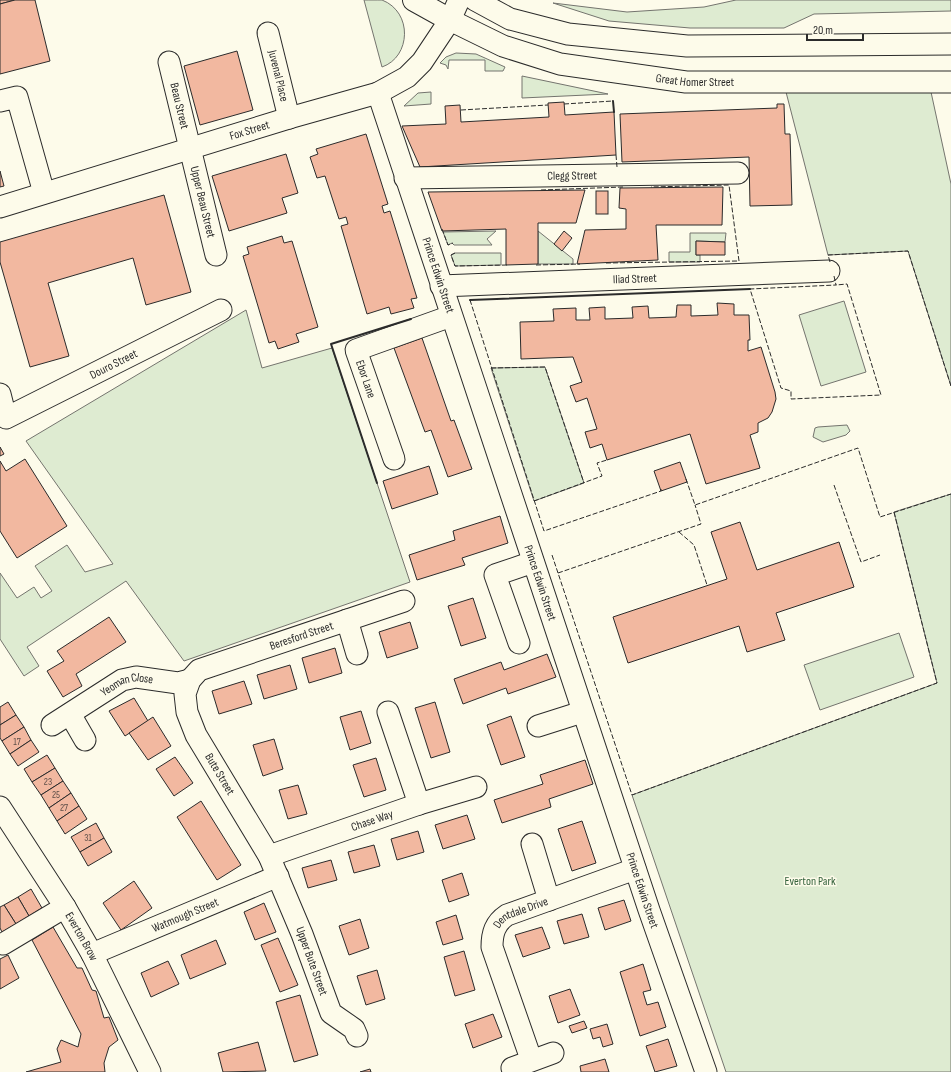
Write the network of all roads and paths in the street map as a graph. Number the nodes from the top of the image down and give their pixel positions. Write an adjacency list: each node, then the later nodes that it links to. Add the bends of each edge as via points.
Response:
1 (414, 0): 4 (main road)
2 (459, 0): 4 (street, Fox Street)
3 (475, 0): 6 (street, via 510,19 568,34 687,46)
4 (450, 20): 8 (street, Great Homer Street, via 503,46 560,64 686,82); 9 (street, Fox Street, via 422,62 407,77)
5 (268, 34): 11 (street, Juvenal Place)
6 (951, 44)
7 (169, 62): 12 (street, Beau Street)
8 (951, 82)
9 (378, 93): 11 (street, Fox Street); 14 (street, Prince Edwin Street)
10 (0, 101): 15 (street, via 17,97)
11 (289, 118): 12 (street, Fox Street)
12 (190, 149): 15 (street, Fox Street); 17 (street, Upper Beau Street)
13 (738, 172): 14 (street, Clegg Street)
14 (405, 178): 19 (street, Prince Edwin Street)
15 (44, 193): 16 (street, Fox Street)
16 (0, 207)
17 (216, 255)
18 (829, 271): 19 (street, Iliad Street)
19 (441, 286): 21 (street, Prince Edwin Street)
20 (221, 310): 22 (street, Douro Street, via 6,418)
21 (452, 316): 23 (street, Ebor Lane, via 356,350); 24 (street, Prince Edwin Street)
22 (0, 394)
23 (394, 459)
24 (533, 562): 27 (street, via 495,575); 31 (street, Prince Edwin Street)
25 (404, 600): 26 (street, Beresford Street)
26 (347, 620): 28 (street); 29 (street, Beresford Street)
27 (519, 642)
28 (357, 654)
29 (195, 675): 32 (street, Yeoman Close, via 178,683 136,676 122,680); 40 (street, Bute Street, via 185,694 187,712 196,735)
30 (388, 712): 37 (street)
31 (582, 712): 34 (street); 41 (street, Prince Edwin Street)
32 (70, 714): 33 (street, Yeoman Close); 35 (street)
33 (52, 726)
34 (538, 726)
35 (85, 740)
36 (476, 787): 37 (street, Chase Way)
37 (418, 804): 40 (street, Chase Way)
38 (0, 807): 44 (street, Everton Brow)
39 (532, 844): 43 (street)
40 (269, 856): 42 (street, Bute Street)
41 (635, 870): 43 (street, Dentdale Drive); 52 (street, Prince Edwin Street)
42 (278, 876): 46 (street, Watmough Street); 47 (street, Upper Bute Street, via 331,1013 354,1029)
43 (549, 900): 49 (street, Dentdale Drive, via 514,912 500,920 492,936 492,947)
44 (65, 907): 45 (street); 46 (street, Everton Brow)
45 (1, 947)
46 (92, 954): 51 (street, Everton Brow)
47 (357, 1036)
48 (553, 1053): 49 (street)
49 (531, 1059): 50 (street)
50 (512, 1068)
51 (150, 1072)
52 (706, 1072)

